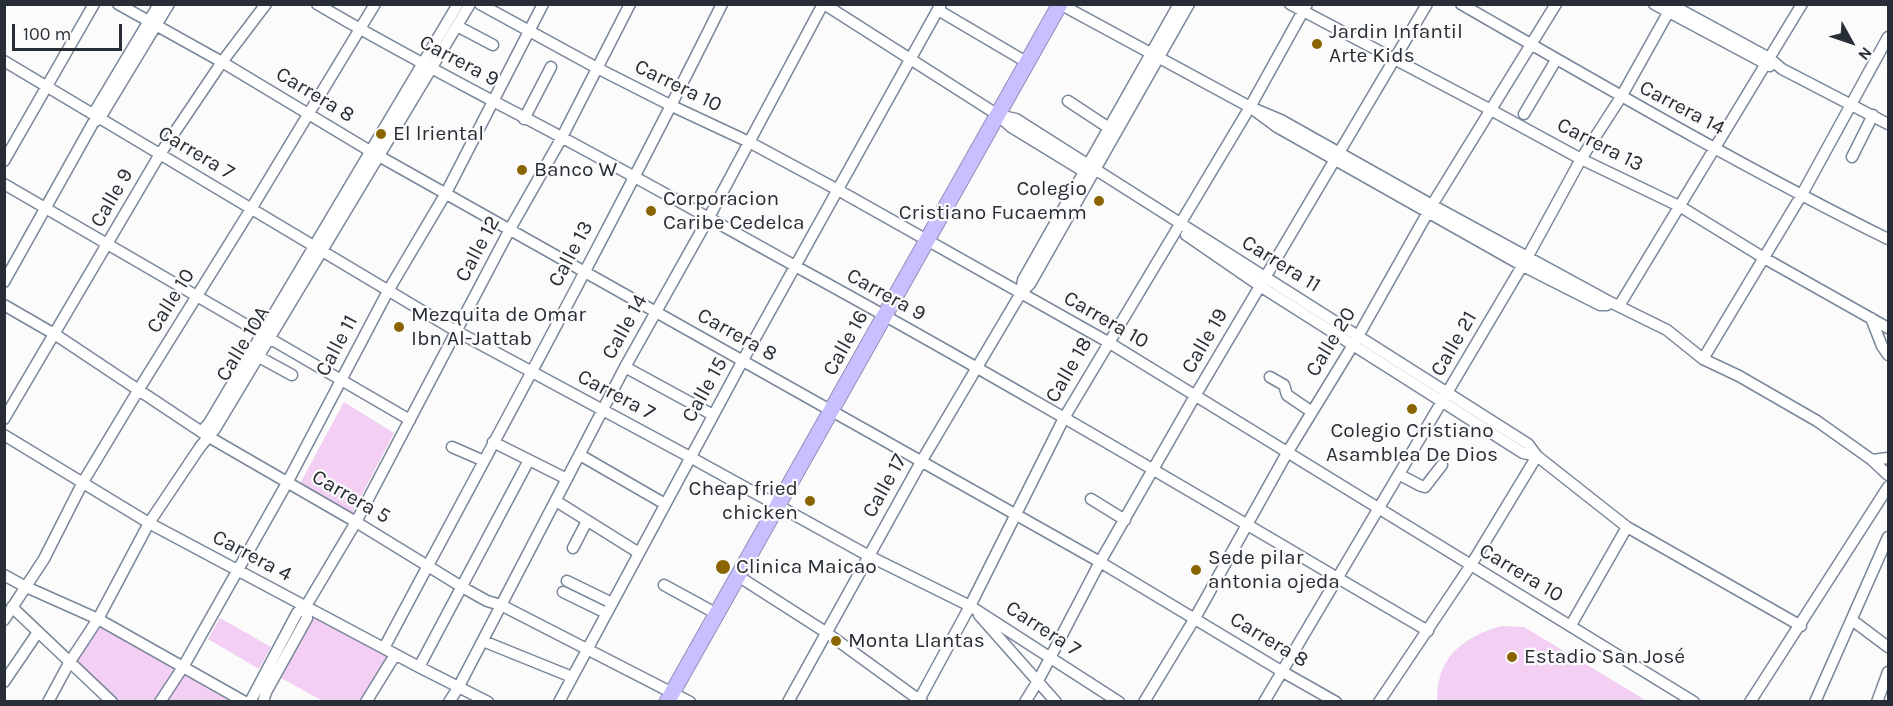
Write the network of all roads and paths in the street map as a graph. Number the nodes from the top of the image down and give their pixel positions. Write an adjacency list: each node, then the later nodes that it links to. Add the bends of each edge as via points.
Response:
1 (94, 4): 45 (street)
2 (118, 4): 27 (street, Carrera 8)
3 (159, 4): 27 (street)
4 (169, 4): 27 (street)
5 (266, 4): 39 (street, Calle 9)
6 (317, 4): 29 (street, Carrera 9)
7 (375, 4): 29 (street, Calle 10)
8 (458, 4): 42 (street, Calle 10A)
9 (470, 4): 28 (street, Calle 10A)
10 (480, 4): 30 (street, Carrera 10)
11 (543, 4): 30 (street, Calle 11)
12 (630, 4): 44 (street, Calle 12)
13 (722, 4): 50 (street, Calle 13)
14 (824, 4): 35 (street, Carrera 11); 62 (street, Calle 14)
15 (1179, 4): 34 (street, Calle 17)
16 (1189, 4): 34 (street, Calle 17)
17 (1290, 4): 26 (street, Carrera 13)
18 (1427, 4): 36 (street, Calle 19)
19 (1461, 4): 33 (street, Carrera 14)
20 (1556, 4): 33 (street, Calle 20)
21 (1654, 4): 25 (street)
22 (1802, 4): 40 (street)
23 (1060, 5): 34 (street); 41 (highway, Calle 16)
24 (939, 7): 35 (street, Calle 15); 41 (street)
25 (1671, 7): 40 (street); 46 (street, Calle 21)
26 (1305, 8): 36 (street, Carrera 13); 51 (street, Calle 18)
27 (152, 24): 39 (street, Carrera 8); 57 (street)
28 (457, 26): 32 (street); 42 (street, Calle 10A)
29 (359, 29): 42 (street, Carrera 9); 53 (street, Calle 10)
30 (529, 30): 44 (street, Carrera 10); 48 (street, Calle 11)
31 (1888, 37): 49 (street)
32 (493, 45)
33 (1531, 45): 37 (street, Carrera 14); 52 (street, Calle 20)
34 (1155, 55): 51 (street); 60 (street, Calle 17); 70 (street, Calle 17)
35 (911, 58): 55 (street, Carrera 11); 73 (street, Calle 15)
36 (1396, 60): 52 (street, Carrera 13); 66 (street, Calle 19)
37 (1556, 60): 46 (street, Carrera 14); 54 (street)
38 (4, 61): 45 (street, Carrera 7)
39 (222, 62): 53 (street, Carrera 8); 65 (street, Calle 9)
40 (1767, 62): 49 (street); 63 (street)
41 (1028, 63): 55 (highway, Calle 16)
42 (427, 67): 48 (street, Carrera 9); 64 (street, Calle 10A)
43 (551, 67): 58 (street)
44 (597, 68): 50 (street, Carrera 10); 61 (street, Calle 12)
45 (48, 86): 57 (street, Carrera 7); 69 (street)
46 (1621, 97): 63 (street, Carrera 14); 68 (street, Calle 21)
47 (1068, 100): 60 (street)
48 (494, 101): 58 (street, Carrera 9); 74 (street, Calle 11)
49 (1851, 103): 56 (street); 75 (street)
50 (672, 106): 62 (street, Carrera 10); 71 (street, Calle 13)
51 (1250, 107): 66 (street, via 1281,120); 81 (street, Calle 18)
52 (1491, 110): 68 (street, Carrera 13); 79 (street, Calle 20)
53 (309, 114): 64 (street, Carrera 8); 78 (street, Calle 10)
54 (1524, 114)
55 (998, 115): 70 (street, Carrera 11, via 1011,127); 84 (highway, Calle 16)
56 (1873, 115): 59 (street); 67 (street)
57 (96, 118): 65 (street, Carrera 7); 77 (street)
58 (524, 119): 61 (street, Carrera 9)
59 (1888, 124)
60 (1109, 128): 70 (street, Calle 17)
61 (561, 139): 71 (street, Carrera 9); 82 (street, Calle 12)
62 (749, 142): 73 (street, Carrera 10); 80 (street, Calle 14)
63 (1716, 148): 75 (street, Carrera 14); 76 (street)
64 (375, 153): 74 (street, Carrera 8); 86 (street, Calle 10A)
65 (160, 154): 78 (street, Carrera 7); 85 (street, Calle 9)
66 (1338, 156): 79 (street); 91 (street, Calle 19)
67 (1852, 157)
68 (1581, 159): 76 (street, Carrera 13); 88 (street, Calle 21)
69 (4, 161)
70 (1090, 171): 81 (street, Carrera 11); 94 (street, Calle 17, via 1030,284)
71 (635, 178): 80 (street, Carrera 9); 90 (street, Calle 13)
72 (4, 184): 77 (street)
73 (838, 190): 84 (street, Carrera 10); 89 (street, Calle 15)
74 (446, 193): 82 (street, Carrera 8); 93 (street, Calle 11)
75 (1801, 196): 83 (street, Carrera 14); 87 (street)
76 (1681, 207): 87 (street, Carrera 13); 97 (street)
77 (47, 208): 85 (street); 92 (street)
78 (251, 209): 86 (street, Carrera 7); 95 (street, Calle 10)
79 (1430, 209): 88 (street); 105 (street, Calle 20)
80 (708, 219): 89 (street, Carrera 9); 98 (street, Calle 14)
81 (1179, 226): 91 (street, Carrera 11); 106 (street, Calle 18)
82 (510, 229): 90 (street, Carrera 8); 102 (street, Calle 12)
83 (1888, 239)
84 (927, 241): 94 (street, Carrera 10); 99 (highway, Calle 16)
85 (108, 244): 95 (street); 103 (street, Calle 9)
86 (318, 249): 93 (street, Carrera 7); 104 (street, Calle 10A)
87 (1764, 258): 100 (street, Carrera 13); 109 (street)
88 (1526, 261): 97 (street, via 1600,304); 119 (street, Calle 21)
89 (796, 266): 99 (street, Carrera 9); 110 (street, Calle 15)
90 (584, 270): 98 (street, Carrera 8); 113 (street, Calle 13)
91 (1263, 281): 105 (street, Carrera 11); 118 (street, Calle 19)
92 (4, 282)
93 (388, 291): 102 (street, Carrera 7); 116 (street, Calle 11)
94 (1021, 293): 106 (street, Carrera 10); 112 (street, Calle 17)
95 (197, 296): 104 (street); 117 (street, Calle 10)
96 (4, 305): 103 (street, Carrera 5)
97 (1619, 306): 109 (street, via 1667,330)
98 (656, 312): 110 (street, Carrera 8); 111 (street, Calle 14)
99 (884, 317): 112 (street, Carrera 9); 121 (highway, Calle 16)
100 (1871, 318): 101 (street, Carrera 13); 107 (street)
101 (1888, 328)
102 (456, 331): 113 (street, Carrera 7); 126 (street, Calle 12)
103 (56, 335): 117 (street, Carrera 5); 125 (street, Calle 9)
104 (267, 336): 108 (street, Calle 10A); 116 (street); 128 (street, Calle 10A)
105 (1356, 341): 119 (street, Carrera 11); 122 (street, Calle 20)
106 (1108, 342): 118 (street, Carrera 10); 124 (street, Calle 18)
107 (1888, 355)
108 (259, 357): 114 (street); 128 (street, Calle 10A)
109 (1703, 359): 137 (street, via 1817,421)
110 (743, 360): 121 (street, Carrera 8); 123 (street, Calle 15)
111 (625, 367): 120 (street, Calle 14); 123 (street)
112 (977, 369): 124 (street, Carrera 9); 139 (street, Calle 17)
113 (531, 371): 120 (street, Carrera 7); 129 (street, Calle 13)
114 (292, 375)
115 (1270, 377): 122 (street)
116 (341, 380): 126 (street); 146 (street, Calle 11)
117 (139, 389): 128 (street, Carrera 5); 145 (street, Calle 10)
118 (1196, 396): 131 (street, Carrera 10); 141 (street, Calle 19)
119 (1445, 398): 133 (street, Carrera 11, via 1523,453); 142 (street, Calle 21)
120 (603, 410): 132 (street, Calle 14); 134 (street, Carrera 7)
121 (831, 411): 139 (street, Carrera 8); 151 (highway, Calle 16)
122 (1312, 412): 131 (street, Calle 20)
123 (713, 415): 134 (street, Calle 15)
124 (1064, 418): 141 (street, Carrera 9); 153 (street, Calle 18)
125 (4, 419)
126 (410, 420): 156 (street, Calle 12)
127 (4, 435): 145 (street, Carrera 4)
128 (205, 435): 146 (street, Carrera 5); 157 (street, Calle 10A)
129 (493, 442): 136 (street); 138 (street, Calle 13)
130 (452, 447): 138 (street)
131 (1287, 453): 152 (street, Carrera 10); 158 (street, Calle 20)
132 (580, 455): 144 (street, Calle 14); 150 (street)
133 (1537, 456): 159 (street, Carrera 11); 165 (street)
134 (690, 457): 150 (street, Calle 15); 151 (street, Carrera 7)
135 (1888, 458): 137 (street)
136 (529, 460): 144 (street); 174 (street)
137 (1872, 460): 143 (street)
138 (483, 461): 166 (street, Calle 13)
139 (921, 462): 153 (street, Carrera 8); 163 (street, Calle 17)
140 (1442, 465): 142 (street, via 1425,486)
141 (1154, 469): 154 (street, Calle 19); 158 (street, Carrera 9)
142 (1400, 475): 152 (street, Calle 21)
143 (1888, 475)
144 (567, 479): 149 (street, Calle 14)
145 (83, 482): 157 (street, Carrera 4); 172 (street, Calle 10, via 44,559)
146 (287, 483): 156 (street, Carrera 5); 167 (street, Calle 11)
147 (1888, 487): 186 (street)
148 (1091, 499): 154 (street)
149 (556, 501): 155 (street); 175 (street, Calle 14)
150 (665, 504): 162 (street, Calle 15)
151 (778, 506): 163 (street, Carrera 7); 169 (highway, Calle 16)
152 (1380, 510): 165 (street, Carrera 10); 170 (street, Calle 21)
153 (1015, 514): 164 (street, Carrera 8); 177 (street, Calle 18)
154 (1125, 520): 164 (street, Calle 19)
155 (587, 521): 161 (street); 162 (street)
156 (356, 522): 166 (street, Carrera 5); 176 (street, Calle 12)
157 (149, 523): 167 (street, Carrera 4); 182 (street, Calle 10A)
158 (1246, 525): 170 (street, Carrera 9); 181 (street, Calle 20)
159 (1627, 527): 185 (street); 186 (street, Carrera 11)
160 (1888, 537): 184 (street)
161 (573, 548)
162 (639, 553): 179 (street, Calle 15)
163 (869, 556): 177 (street, Carrera 7); 189 (street, Calle 17)
164 (1100, 562): 181 (street, Carrera 8); 195 (street, Calle 19)
165 (1471, 565): 185 (street, Carrera 10); 187 (street)
166 (428, 566): 174 (street, Carrera 5); 192 (street, Calle 13)
167 (238, 572): 176 (street, Carrera 4); 197 (street, Calle 11)
168 (4, 575): 172 (street)
169 (738, 576): 180 (highway, Calle 16); 189 (street)
170 (1339, 579): 187 (street, Carrera 9); 199 (street, Calle 21)
171 (664, 585): 180 (street)
172 (24, 586): 178 (street, Calle 10); 182 (street)
173 (565, 586): 179 (street)
174 (462, 587): 175 (street, Carrera 5); 198 (street)
175 (501, 605): 190 (street, Calle 14); 193 (street, Carrera 5)
176 (306, 606): 192 (street, Carrera 4); 211 (street, Calle 12, via 297,613); 212 (street, Calle 12, via 307,618)
177 (970, 606): 195 (street, Carrera 7); 202 (street); 206 (street, Calle 18)
178 (12, 607): 183 (street, Calle 10); 188 (street)
179 (609, 608): 193 (street, Calle 15)
180 (717, 614): 205 (highway, Calle 16)
181 (1194, 618): 199 (street, Carrera 8); 222 (street, Calle 20)
182 (98, 619): 196 (street, Calle 10A); 197 (street)
183 (4, 620)
184 (1852, 620): 191 (street); 228 (street)
185 (1571, 625): 226 (street, Carrera 10)
186 (1801, 626): 227 (street)
187 (1428, 631): 225 (street)
188 (38, 632): 196 (street); 203 (street)
189 (827, 633): 206 (street); 218 (street, Calle 17)
190 (483, 641): 201 (street); 204 (street, Calle 14)
191 (1888, 647)
192 (384, 648): 194 (street, Carrera 4)
193 (588, 648): 201 (street, Calle 15); 205 (street, Carrera 5)
194 (395, 655): 198 (street, Carrera 4); 213 (street)
195 (1050, 656): 202 (street, Calle 19); 221 (street, Carrera 7)
196 (69, 663): 207 (street, Calle 10A); 208 (street)
197 (183, 667): 209 (street, Calle 11); 210 (street)
198 (419, 667): 204 (street, Carrera 4)
199 (1283, 672): 223 (street, Calle 21); 224 (street, Carrera 8)
200 (1888, 672): 229 (street)
201 (572, 678): 216 (street, Calle 15)
202 (1038, 681): 219 (street, Calle 19); 220 (street)
203 (4, 682)
204 (458, 688): 214 (street, Calle 14); 215 (street, Carrera 4)
205 (670, 697): 217 (street, Carrera 5)
206 (920, 701)
207 (48, 702)
208 (112, 702)
209 (160, 702)
210 (245, 702)
211 (250, 702)
212 (263, 702)
213 (366, 702)
214 (449, 702)
215 (488, 702)
216 (559, 702)
217 (690, 702)
218 (788, 702)
219 (1025, 702)
220 (1056, 702)
221 (1119, 702)
222 (1144, 702)
223 (1264, 702)
224 (1336, 702)
225 (1379, 702)
226 (1694, 702)
227 (1750, 702)
228 (1815, 702)
229 (1877, 702)

